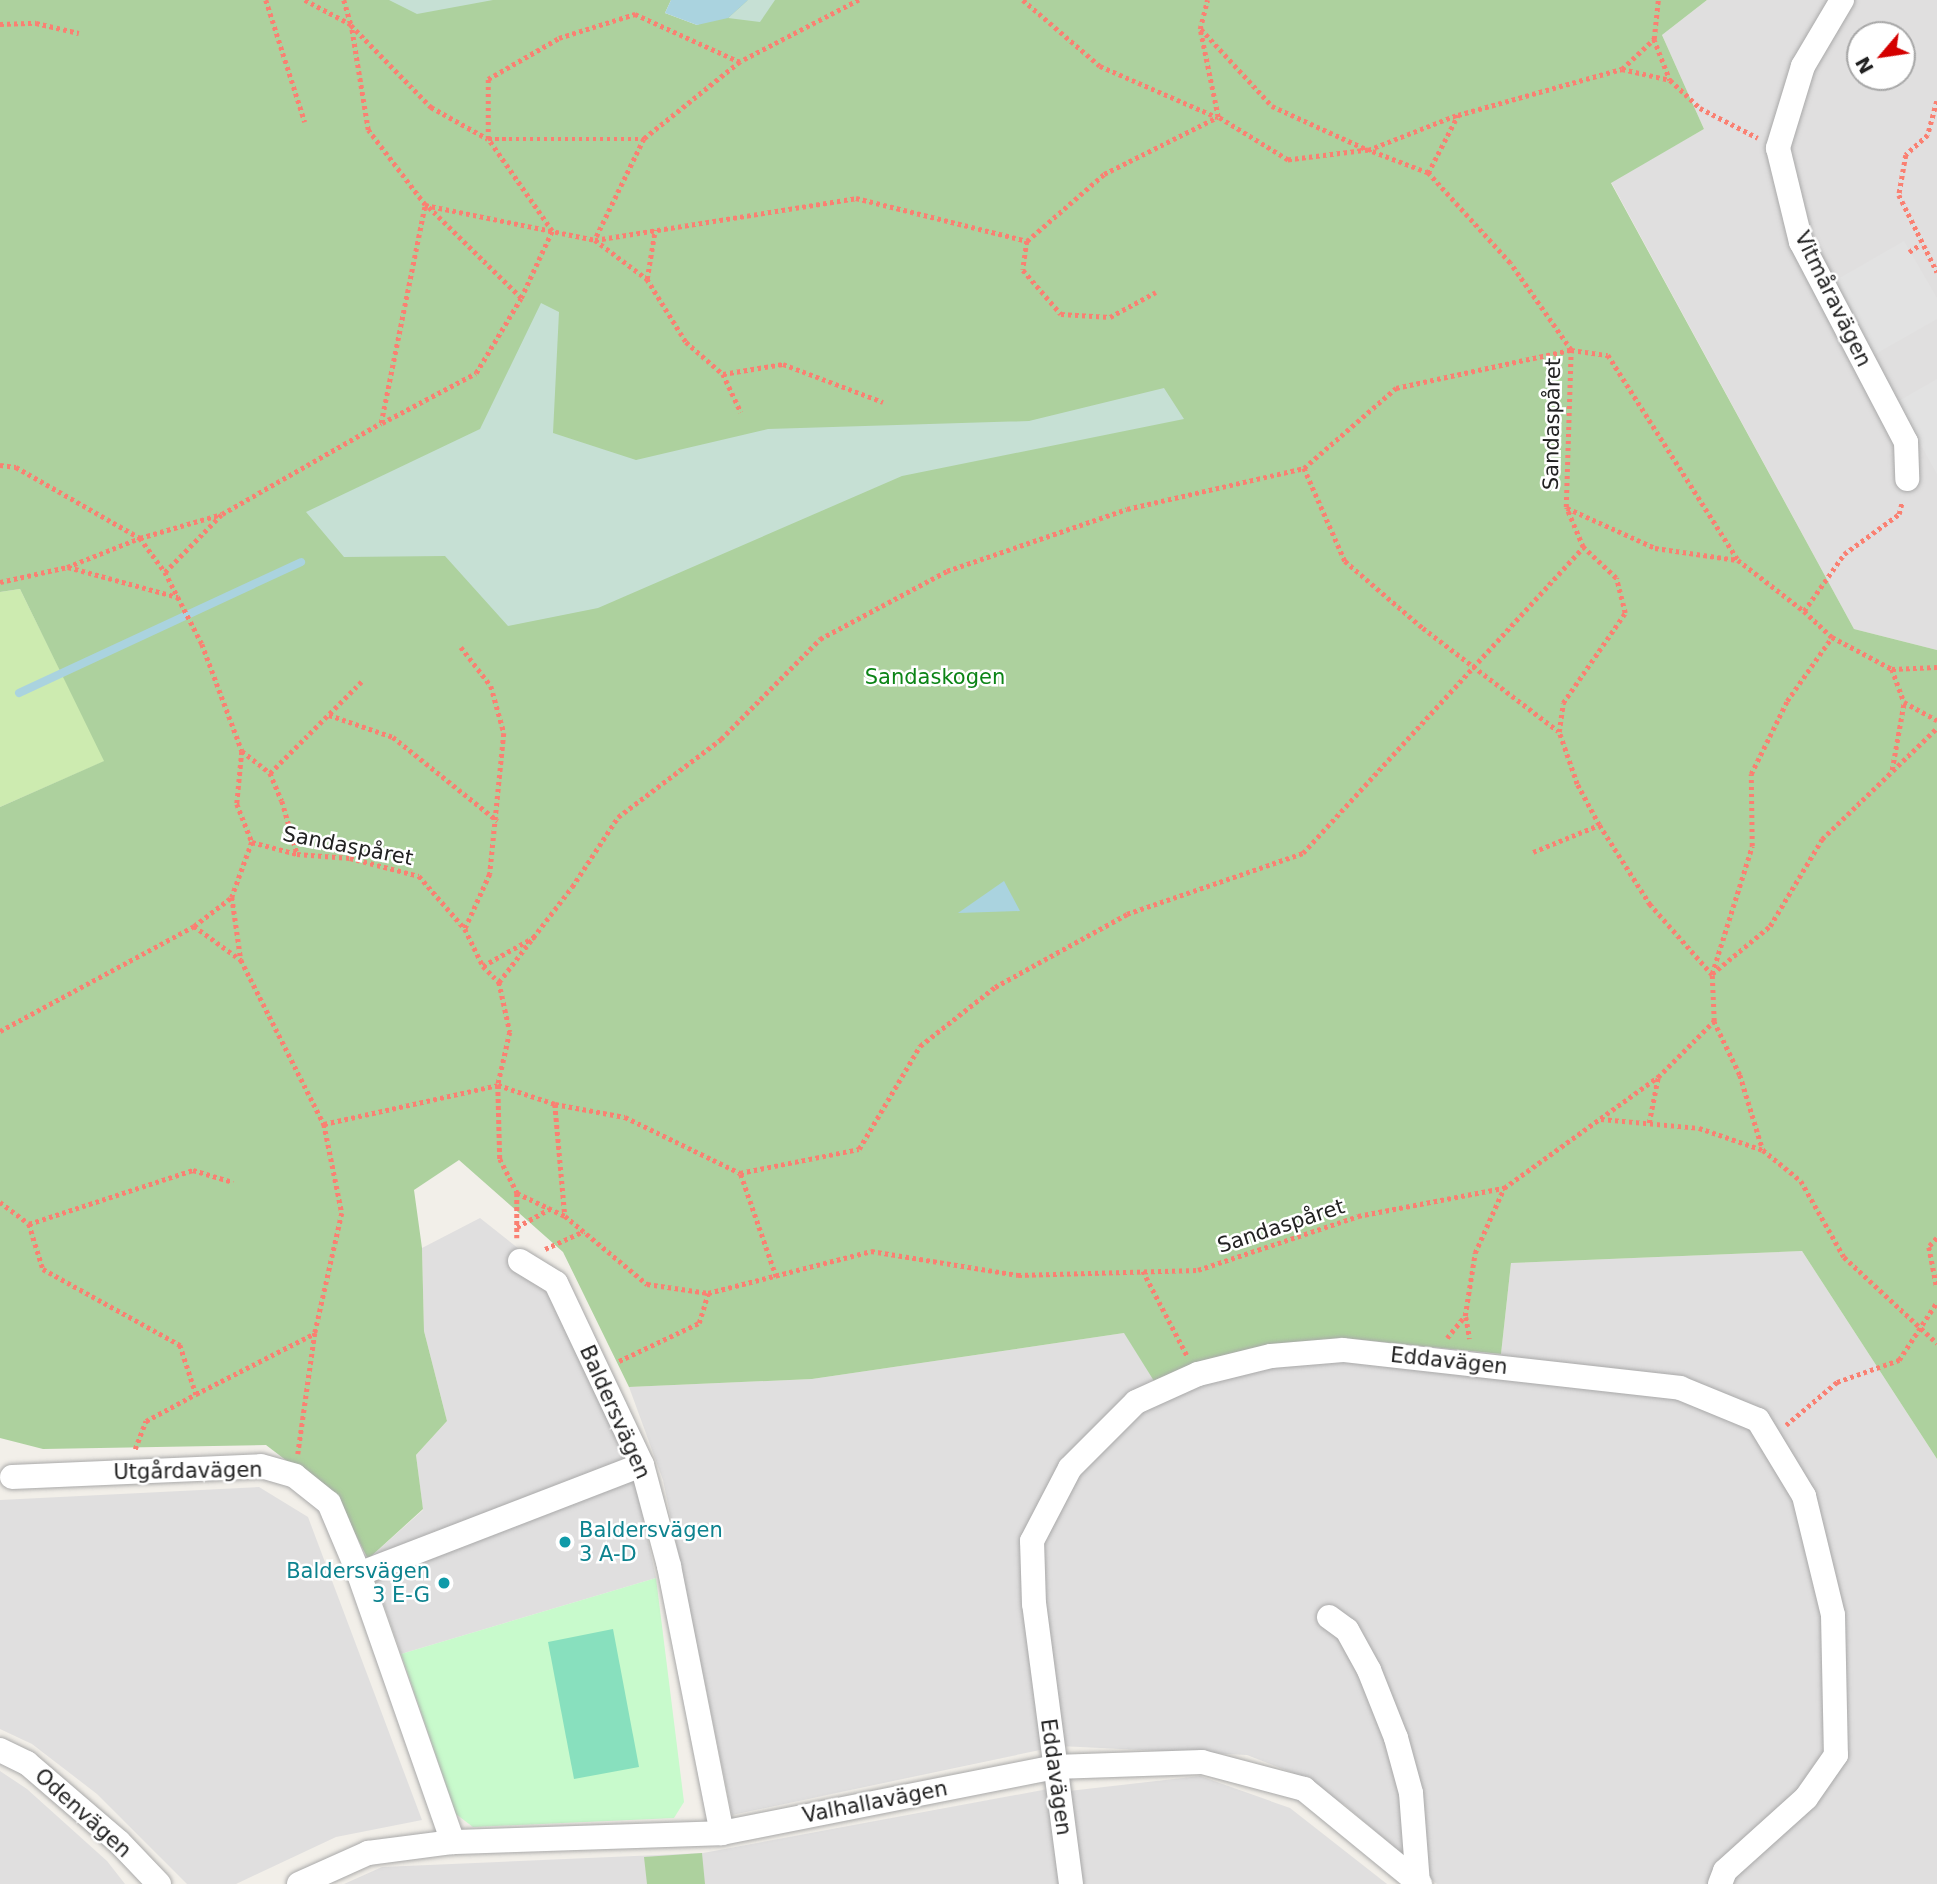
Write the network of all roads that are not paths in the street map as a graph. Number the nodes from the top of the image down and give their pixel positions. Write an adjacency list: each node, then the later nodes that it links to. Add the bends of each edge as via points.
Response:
1 (1842, 0): 2 (street, Vitmåravägen, via 1804,66 1778,148 1801,242 1906,442)
2 (1907, 479)
3 (520, 1261): 4 (street, Baldersvägen, via 555,1283)
4 (642, 1465): 6 (street); 10 (street, Baldersvägen, via 669,1566)
5 (12, 1477): 6 (street, Utgårdavägen, via 261,1466 295,1476 329,1503)
6 (359, 1574): 11 (street, Utgårdavägen)
7 (1329, 1617): 12 (street, via 1347,1630 1369,1670 1396,1738 1411,1793)
8 (0, 1750): 13 (street, Odenvägen, via 27,1763 119,1842)
9 (1054, 1767): 10 (street, Valhallavägen); 12 (street, Valhallavägen, via 1202,1762 1304,1789); 15 (street, Eddavägen); 16 (street, Eddavägen, via 1034,1604 1032,1541 1070,1468 1136,1402 1198,1374 1271,1356 1343,1350 1680,1388 1758,1420 1804,1496 1833,1615 1836,1755 1806,1798 1725,1871)
10 (722, 1833): 11 (street, Valhallavägen)
11 (453, 1842): 14 (street, Valhallavägen, via 368,1853)
12 (1419, 1883)
13 (159, 1884)
14 (299, 1884)
15 (1072, 1884)
16 (1720, 1884)

